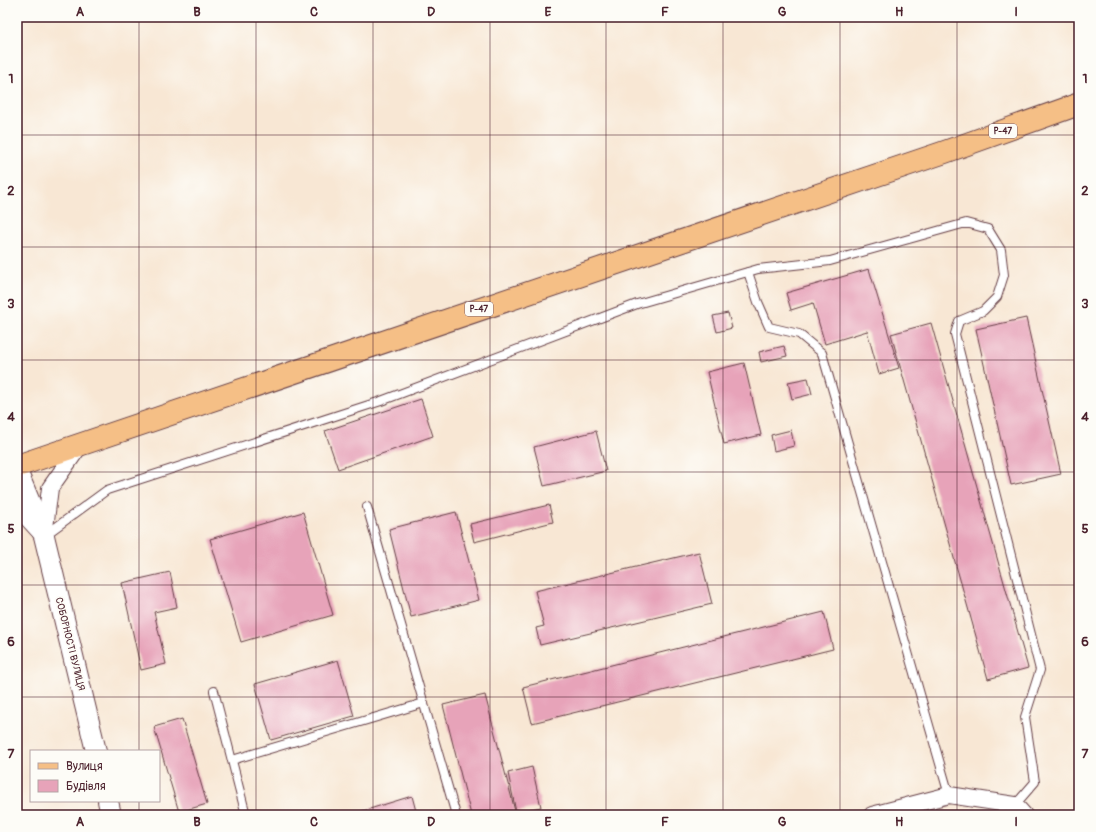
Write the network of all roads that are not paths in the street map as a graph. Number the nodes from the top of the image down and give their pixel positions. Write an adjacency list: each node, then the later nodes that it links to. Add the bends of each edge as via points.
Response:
1 (1071, 107): 3 (main road, Р-47)
2 (748, 272): 8 (lane, via 637,304 381,401 108,490); 13 (lane, via 769,327 799,334 822,353); 15 (lane, via 830,261 966,223 988,229 1001,250 1004,275 997,297 983,311 959,321 955,334 1040,670 1025,717 1035,782)
3 (81, 444): 4 (main road, Р-47); 8 (street, via 50,488)
4 (17, 466)
5 (17, 471): 8 (street, СОБОРНОСТІ ВУЛИЦЯ)
6 (17, 507): 8 (street)
7 (367, 507): 10 (lane)
8 (44, 536): 11 (street, СОБОРНОСТІ ВУЛИЦЯ)
9 (214, 691): 12 (lane)
10 (424, 703): 12 (lane); 18 (lane)
11 (96, 750)
12 (232, 760): 17 (lane)
13 (949, 795): 15 (street); 19 (street)
14 (108, 802): 16 (street)
15 (1020, 810)
16 (111, 815)
17 (246, 815)
18 (456, 815)
19 (872, 815)

